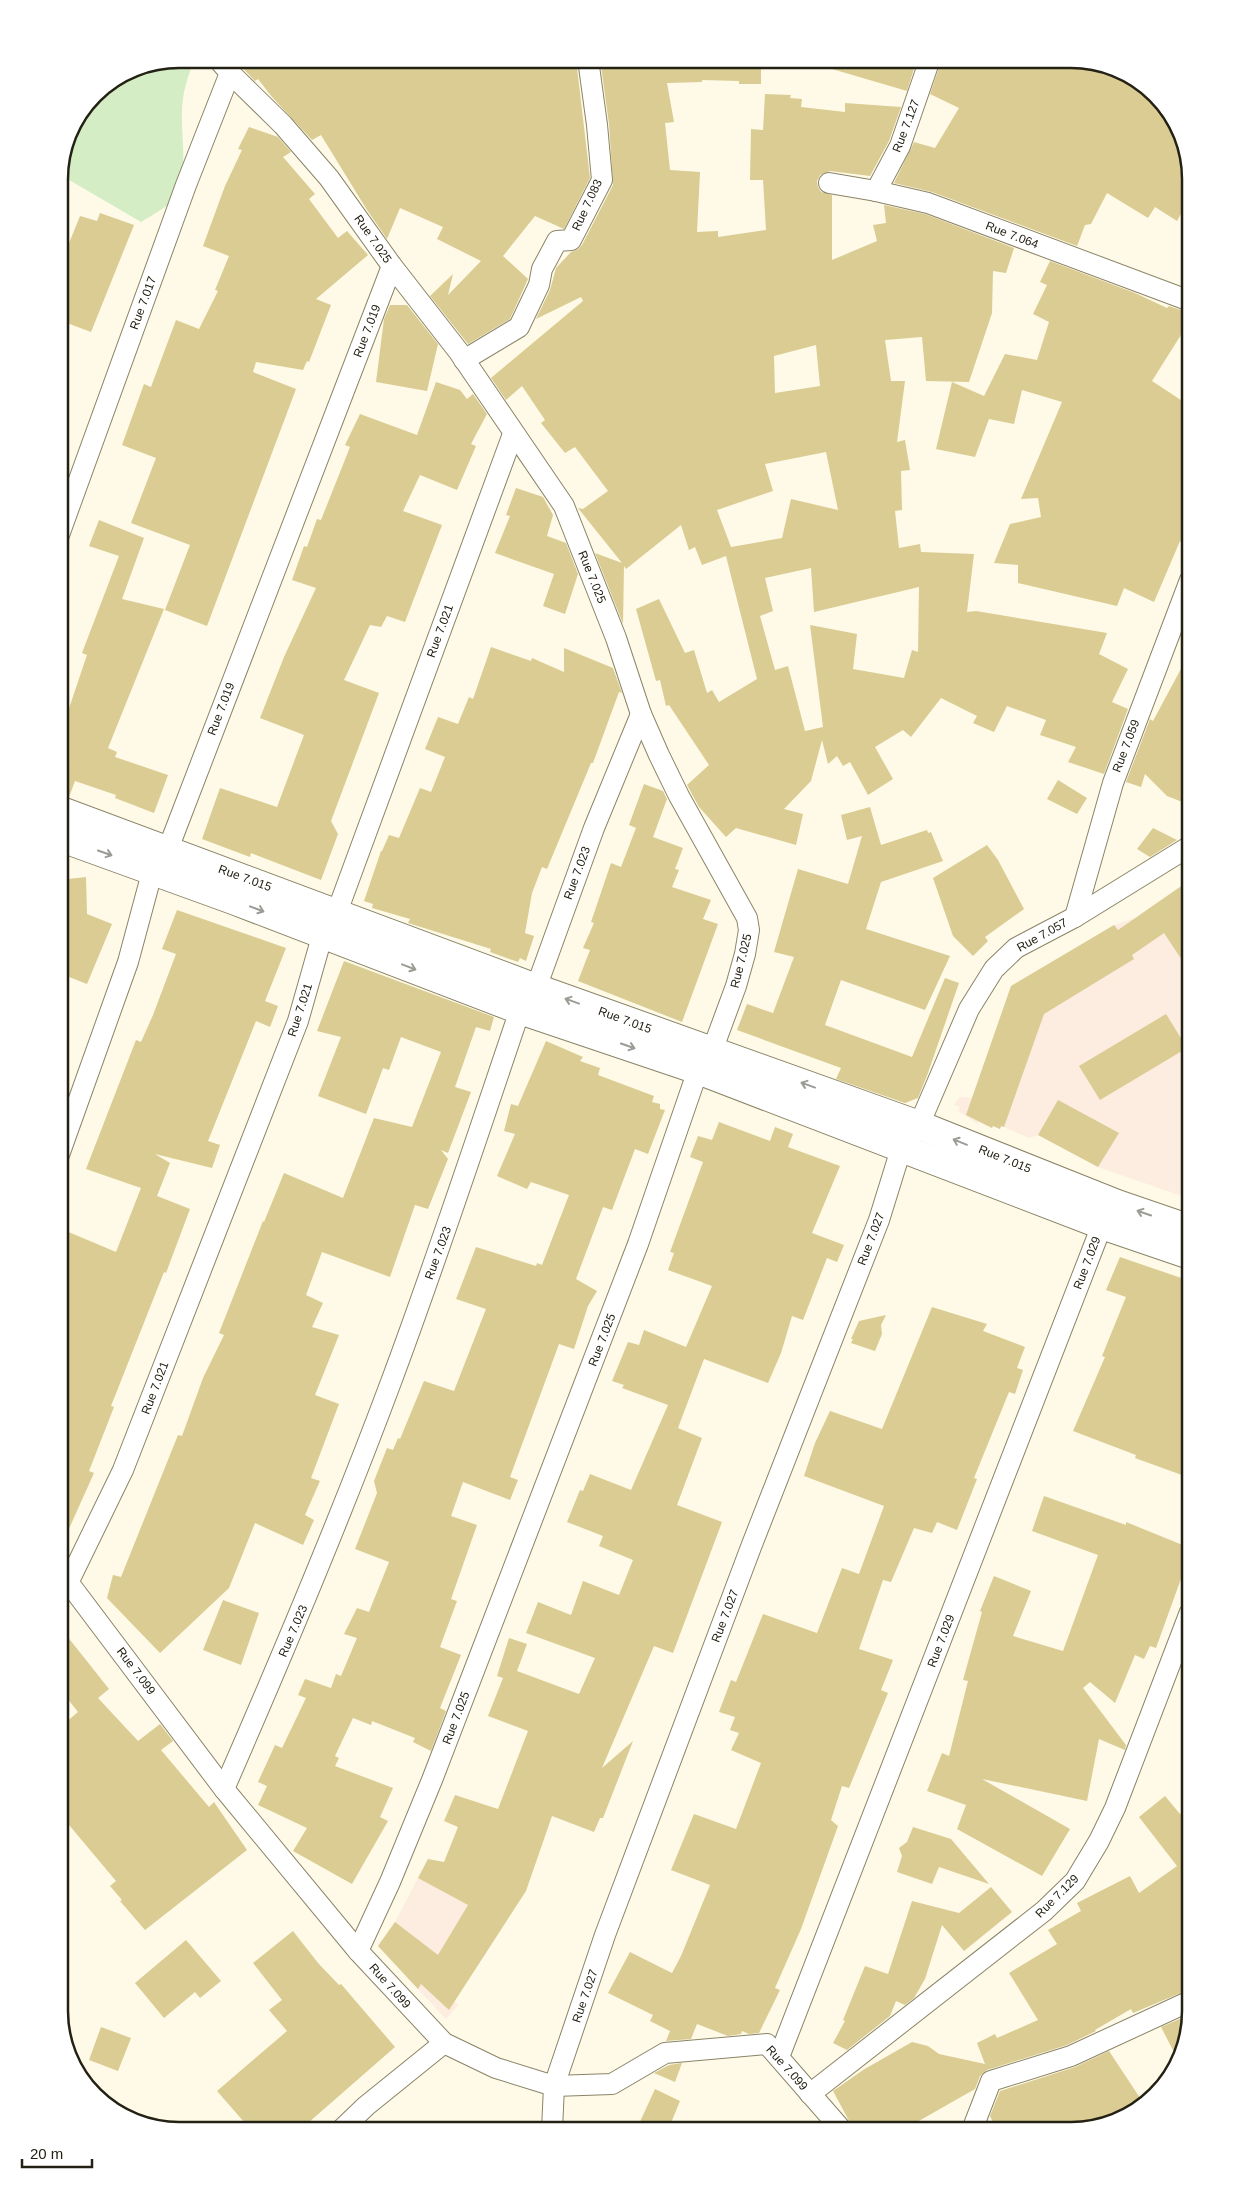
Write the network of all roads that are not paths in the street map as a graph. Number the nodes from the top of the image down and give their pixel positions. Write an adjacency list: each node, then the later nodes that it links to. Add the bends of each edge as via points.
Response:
1 (223, 68): 11 (street, Rue 7.017)
2 (226, 68): 7 (street, Rue 7.025, via 329,178)
3 (589, 68): 9 (street, Rue 7.083, via 602,180 571,240 557,241 519,327)
4 (927, 68): 6 (street, Rue 7.127, via 900,146)
5 (829, 183): 6 (street, Rue 7.064)
6 (876, 191): 8 (street, Rue 7.064, via 928,203)
7 (392, 266): 9 (street, Rue 7.025); 17 (street, Rue 7.019)
8 (1182, 298)
9 (464, 360): 10 (street, Rue 7.025)
10 (513, 434): 13 (street, Rue 7.025, via 564,506 616,638); 19 (street, Rue 7.021)
11 (68, 510)
12 (1182, 601): 18 (street, Rue 7.059, via 1112,783)
13 (641, 714): 20 (street, Rue 7.023, via 594,828); 22 (street, Rue 7.025, via 679,796 747,918 749,930 736,986)
14 (68, 814): 17 (main road, Rue 7.015)
15 (68, 839): 17 (main road, Rue 7.015, one-way to 17)
16 (1182, 851): 18 (street, Rue 7.057)
17 (160, 859): 19 (main road, Rue 7.015); 24 (street, Rue 7.019, via 128,962)
18 (1075, 917): 23 (street, Rue 7.057, via 1016,948 994,969 969,1009)
19 (330, 923): 20 (main road, Rue 7.015); 21 (main road, Rue 7.015, one-way to 21); 29 (street, Rue 7.021, via 298,1022 127,1460)
20 (536, 988): 21 (street, Rue 7.023); 22 (main road, Rue 7.015, one-way to 20)
21 (520, 1010): 22 (main road, Rue 7.015, one-way to 22); 32 (street, Rue 7.023, via 444,1238 390,1384 298,1619)
22 (705, 1061): 23 (main road, Rue 7.015, one-way to 22); 25 (main road, Rue 7.015); 33 (street, Rue 7.025, via 436,1771)
23 (919, 1125): 25 (street, Rue 7.057); 26 (main road, Rue 7.015, one-way to 23)
24 (68, 1130)
25 (901, 1149): 26 (main road, Rue 7.015); 37 (street, Rue 7.027, via 879,1220 605,1935)
26 (1110, 1214): 27 (main road, Rue 7.015, one-way to 26); 28 (main road, Rue 7.015); 36 (street, Rue 7.029)
27 (1182, 1228)
28 (1182, 1251)
29 (68, 1568)
30 (68, 1580): 32 (street, Rue 7.099)
31 (1182, 1633): 38 (street, Rue 7.129, via 1115,1808 1100,1841 1075,1881 1044,1911)
32 (224, 1789): 33 (street, Rue 7.099)
33 (358, 1951): 35 (street, Rue 7.099)
34 (1182, 2005): 42 (street, via 1071,2056 991,2080)
35 (444, 2044): 37 (street, Rue 7.099, via 496,2068); 39 (street)
36 (779, 2057): 37 (street, Rue 7.099, via 767,2044 664,2053 612,2084); 38 (street, Rue 7.099)
37 (554, 2086): 40 (street)
38 (810, 2094): 41 (street, Rue 7.099)
39 (350, 2121)
40 (552, 2121)
41 (835, 2122)
42 (975, 2122)

